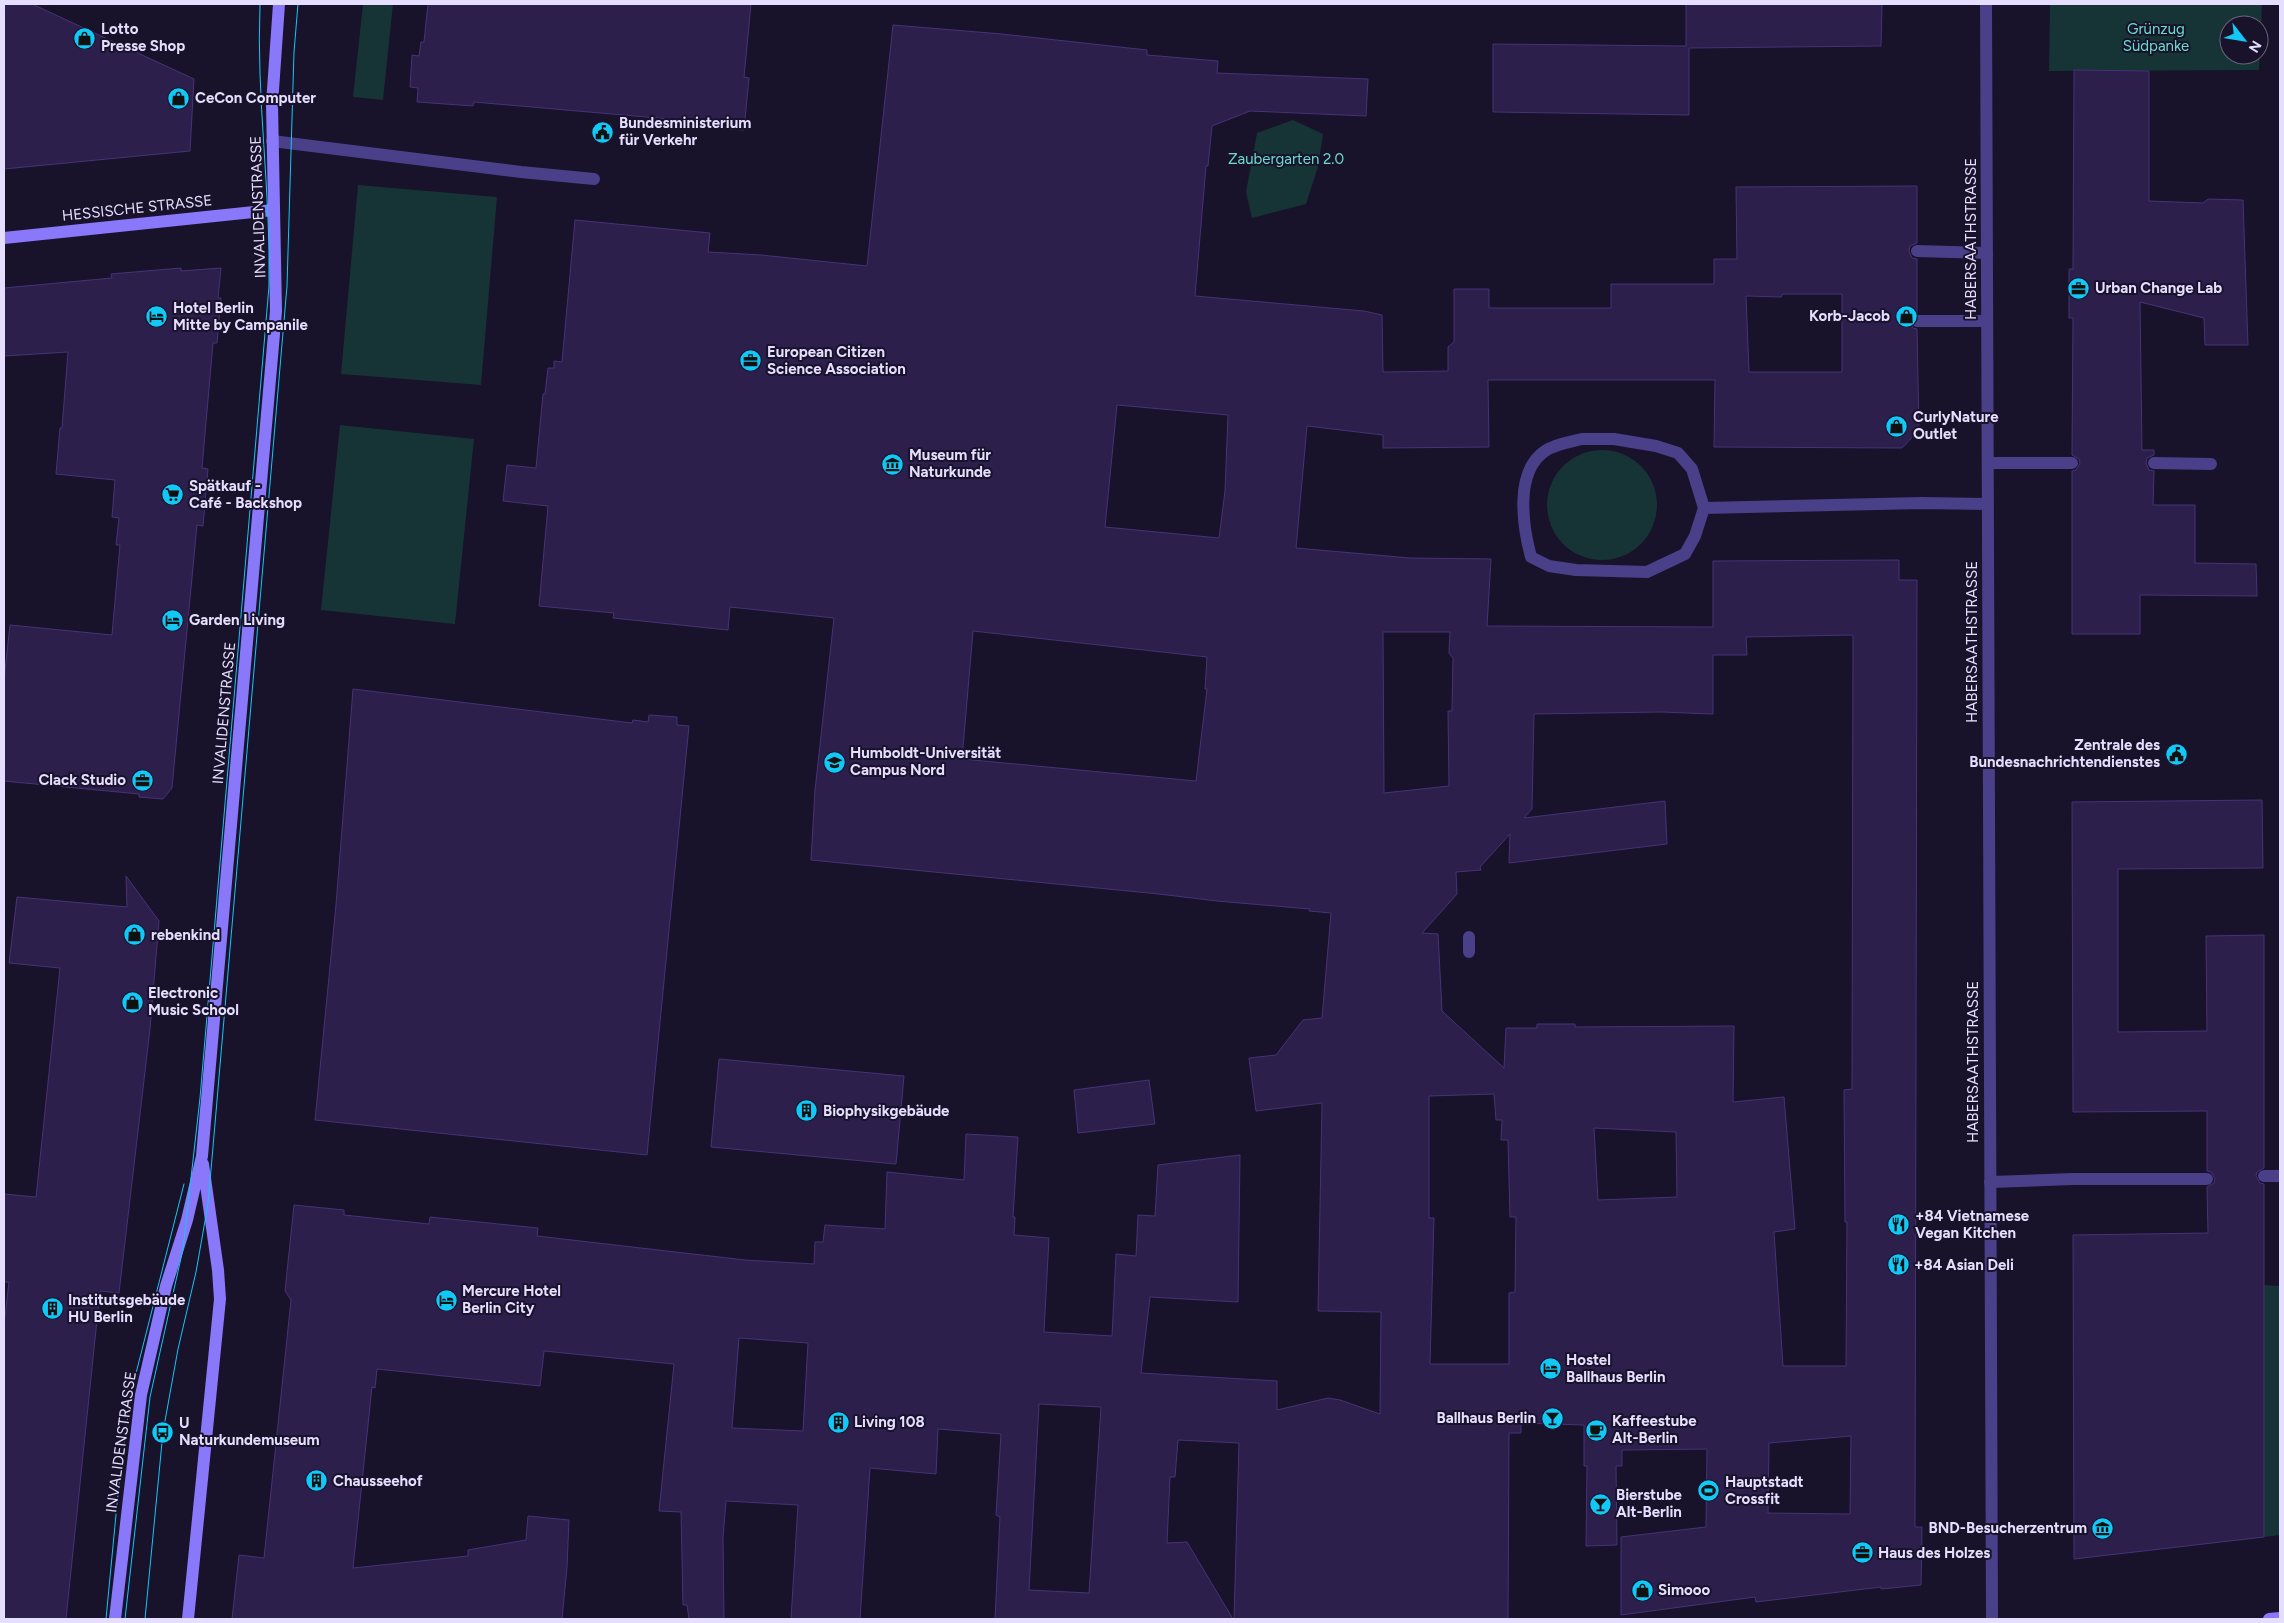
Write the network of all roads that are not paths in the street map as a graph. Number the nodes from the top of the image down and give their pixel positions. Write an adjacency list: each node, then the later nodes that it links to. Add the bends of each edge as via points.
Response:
1 (279, 4): 3 (main road, INVALIDENSTRASSE)
2 (1986, 4): 8 (street, HABERSAATHSTRASSE)
3 (272, 141): 4 (street); 5 (main road, INVALIDENSTRASSE)
4 (594, 179)
5 (273, 210): 6 (main road, HESSISCHE STRASSE); 19 (main road, INVALIDENSTRASSE, via 276,311)
6 (4, 238)
7 (1917, 251): 8 (street)
8 (1987, 253): 10 (street, HABERSAATHSTRASSE)
9 (1917, 321): 10 (street)
10 (1987, 321): 12 (street, HABERSAATHSTRASSE)
11 (2072, 462): 12 (street)
12 (1988, 463): 15 (street, HABERSAATHSTRASSE)
13 (2154, 463): 14 (street)
14 (2211, 464)
15 (1987, 504): 16 (street); 23 (street, HABERSAATHSTRASSE)
16 (1704, 508): 16 (street, via 1692,469 1678,453 1614,439 1582,440 1544,451 1534,463 1525,484 1523,510 1531,557 1550,566 1576,570 1647,572 1685,554)
17 (1469, 936): 18 (street)
18 (1469, 952)
19 (202, 1156): 25 (main road, INVALIDENSTRASSE, via 187,1220 166,1286 141,1395); 26 (main road, INVALIDENSTRASSE, via 220,1299)
20 (2264, 1176): 21 (street)
21 (2280, 1176)
22 (2207, 1179): 23 (street)
23 (1990, 1182): 27 (street, HABERSAATHSTRASSE)
24 (2280, 1618): 28 (main road)
25 (115, 1619)
26 (188, 1619)
27 (1992, 1619)
28 (2269, 1619)

